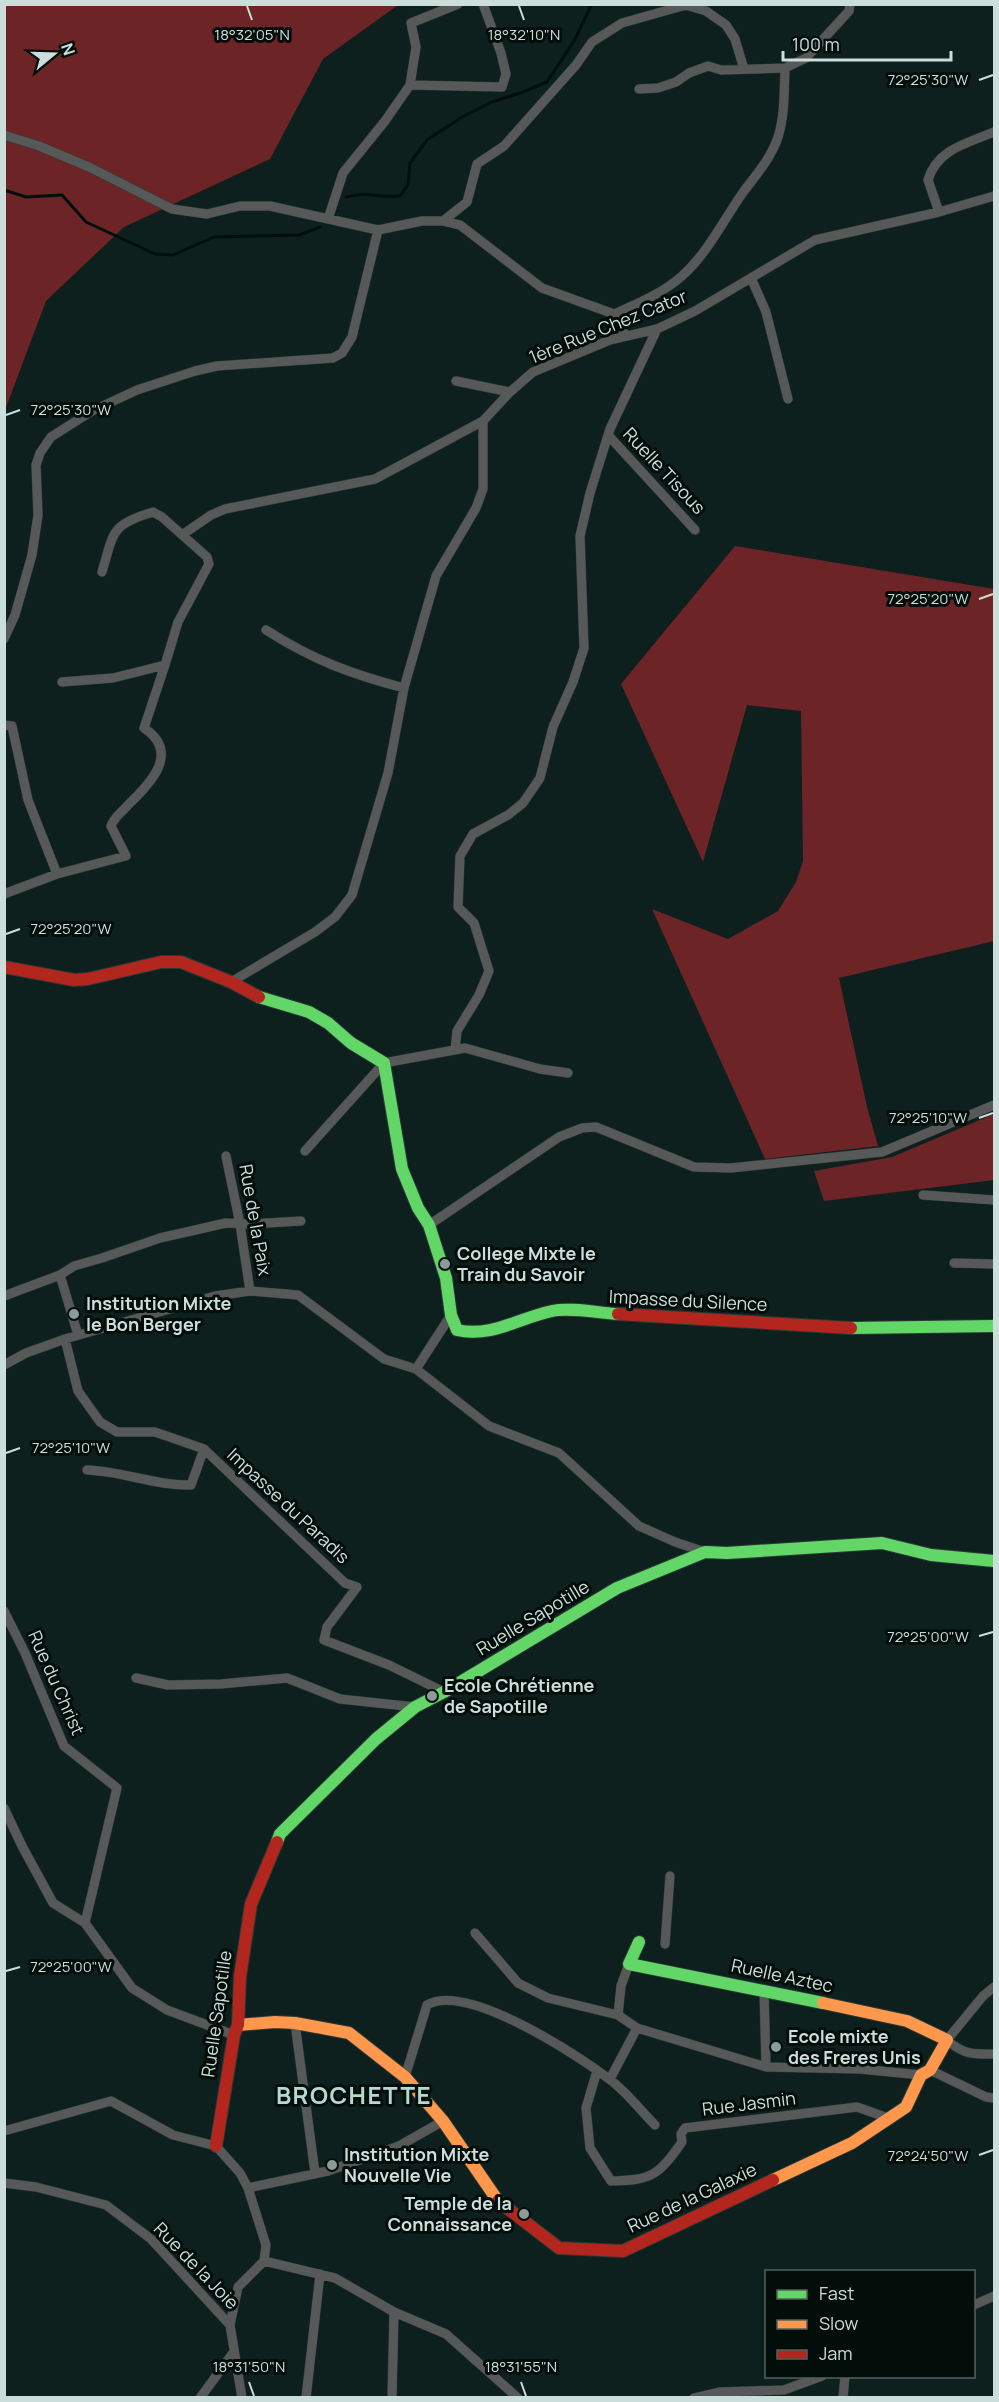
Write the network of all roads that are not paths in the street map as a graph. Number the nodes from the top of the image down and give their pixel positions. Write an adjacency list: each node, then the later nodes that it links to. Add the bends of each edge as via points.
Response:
1 (458, 4): 6 (street, via 411,23 416,46)
2 (483, 4): 6 (street, via 506,74 501,87)
3 (850, 4): 4 (street, via 849,11 806,58)
4 (785, 68): 5 (street); 16 (street, via 778,137 765,165 700,257 681,277)
5 (744, 69): 7 (street, via 708,66 676,82); 13 (street, via 735,39 726,25 706,11 686,5 622,23 592,42 504,146 477,164 467,202)
6 (410, 85): 12 (street, via 342,173)
7 (639, 89)
8 (994, 132): 11 (street, via 947,152 931,170 928,180)
9 (4, 135): 12 (street, via 89,167 172,209 207,214 240,206 270,206)
10 (994, 196): 11 (street, 1ère Rue Chez Cator)
11 (939, 212): 15 (street, 1ère Rue Chez Cator, via 815,240)
12 (328, 219): 14 (street)
13 (443, 221): 14 (street); 16 (street, via 460,225 542,288)
14 (378, 230): 28 (street, via 352,337 342,353 333,358 217,366 167,379 92,411 51,437 36,465 38,515 32,555)
15 (751, 278): 17 (street, 1ère Rue Chez Cator); 21 (street, via 766,312)
16 (614, 314): 18 (street)
17 (657, 329): 18 (street, 1ère Rue Chez Cator); 23 (street)
18 (625, 336): 20 (street, 1ère Rue Chez Cator, via 533,372)
19 (456, 381): 20 (street)
20 (510, 392): 22 (street, 1ère Rue Chez Cator)
21 (788, 399)
22 (483, 422): 25 (street, 1ère Rue Chez Cator, via 375,479 225,509); 31 (street, via 483,489 436,576)
23 (608, 435): 24 (street, Ruelle Tisous); 37 (street, via 580,536 584,648 553,727 540,778 523,803 472,834 460,856 458,907 474,923 489,971 457,1031)
24 (695, 530)
25 (182, 535): 26 (street, via 153,512 132,518 115,530); 29 (street, via 207,557 209,564 178,622)
26 (102, 572)
27 (266, 630): 31 (street, via 299,652 345,671)
28 (4, 639)
29 (165, 665): 30 (street, via 113,678); 33 (street, via 144,728 159,741 163,754 160,764 111,826 126,856)
30 (62, 682)
31 (404, 688): 36 (street, via 388,773 352,895 335,917)
32 (4, 725): 33 (street, via 12,726 28,800)
33 (57, 874): 34 (street)
34 (4, 894)
35 (4, 967): 36 (street, via 74,980 172,961)
36 (231, 982): 38 (street, via 254,996 309,1012)
37 (455, 1050): 38 (street); 39 (street, via 465,1048)
38 (384, 1063): 41 (street); 47 (street, via 402,1169)
39 (568, 1073)
40 (994, 1105): 47 (street, via 882,1152 731,1168 694,1167 596,1127 582,1128 559,1137)
41 (305, 1151)
42 (226, 1156): 46 (street, Rue de la Paix)
43 (923, 1195): 44 (street)
44 (994, 1200)
45 (301, 1221): 46 (street)
46 (240, 1224): 50 (street, via 226,1223 160,1238 74,1266); 51 (street, Rue de la Paix)
47 (429, 1225): 53 (street, via 446,1278)
48 (954, 1263): 49 (street)
49 (994, 1264)
50 (60, 1275): 52 (street); 55 (street)
51 (250, 1291): 55 (street, via 215,1296); 58 (street, via 298,1295 384,1359)
52 (4, 1296)
53 (451, 1315): 54 (street, Impasse du Silence, via 457,1330 468,1334 483,1333 555,1310 858,1328); 58 (street)
54 (994, 1326)
55 (78, 1335): 56 (street)
56 (65, 1339): 57 (street); 59 (street, Impasse du Paradis, via 78,1390 100,1422 117,1432 155,1432)
57 (4, 1365)
58 (416, 1370): 61 (street, via 489,1426 559,1453 639,1526)
59 (204, 1449): 60 (street, via 191,1485 173,1486 109,1471); 65 (street, Impasse du Paradis, via 345,1583 357,1587 327,1627 324,1640)
60 (87, 1470)
61 (705, 1552): 62 (street, Ruelle Sapotille, via 882,1544 931,1555); 65 (street, Ruelle Sapotille, via 617,1588)
62 (994, 1561)
63 (4, 1611): 69 (street, Rue du Christ, via 64,1746 117,1788)
64 (136, 1678): 66 (street, via 168,1685 287,1678 340,1699)
65 (444, 1692): 66 (street, Ruelle Sapotille)
66 (415, 1707): 79 (street, Ruelle Sapotille, via 376,1739 280,1834 251,1904)
67 (4, 1808): 69 (street, via 53,1903)
68 (670, 1876): 72 (street)
69 (85, 1923): 79 (street, via 132,1988 167,2010)
70 (475, 1934): 76 (street, via 518,1983 548,1998)
71 (639, 1942): 73 (street)
72 (665, 1944)
73 (629, 1964): 75 (street, Ruelle Aztec); 76 (street, via 621,1986)
74 (994, 1987): 80 (street)
75 (764, 1990): 80 (street, Ruelle Aztec, via 907,2021); 82 (street)
76 (618, 2015): 78 (street)
77 (295, 2023): 79 (street, Rue de la Galaxie, via 275,2022); 85 (street, Rue de la Galaxie, via 349,2033); 93 (street)
78 (637, 2028): 82 (street); 86 (street)
79 (236, 2030): 92 (street, Ruelle Sapotille)
80 (947, 2040): 81 (street, via 960,2051); 84 (street, Rue de la Galaxie)
81 (994, 2054)
82 (766, 2067): 84 (street)
83 (597, 2071): 85 (street, via 532,2030 476,2004 436,1999 427,2005); 86 (street); 88 (street, Rue Jasmin, via 586,2108 590,2148 611,2181 642,2180 666,2166 682,2142 685,2128 857,2107)
84 (925, 2073): 87 (street); 88 (street, Rue de la Galaxie, via 906,2107)
85 (405, 2077): 89 (street, Rue de la Galaxie)
86 (610, 2079): 90 (street)
87 (994, 2098)
88 (891, 2119): 89 (street, Rue de la Galaxie, via 852,2143 623,2251 559,2248 499,2202)
89 (443, 2121): 93 (street, via 399,2146)
90 (655, 2125)
91 (4, 2131): 92 (street, via 111,2101 173,2135)
92 (216, 2146): 95 (street)
93 (315, 2173): 95 (street)
94 (4, 2183): 101 (street, Rue de la Joie, via 106,2205 151,2239)
95 (248, 2188): 96 (street, via 266,2245)
96 (264, 2261): 97 (street); 101 (street, via 238,2287)
97 (320, 2274): 100 (street, via 335,2278); 108 (street)
98 (994, 2296): 99 (street)
99 (975, 2305)
100 (394, 2312): 105 (street, via 446,2334); 109 (street)
101 (230, 2325): 102 (street)
102 (233, 2353): 106 (street); 107 (street)
103 (817, 2378): 112 (street, via 784,2390)
104 (845, 2378): 113 (street)
105 (506, 2388): 110 (street); 111 (street)
106 (200, 2397)
107 (242, 2397)
108 (306, 2397)
109 (392, 2397)
110 (501, 2397)
111 (518, 2397)
112 (694, 2397)
113 (843, 2397)

